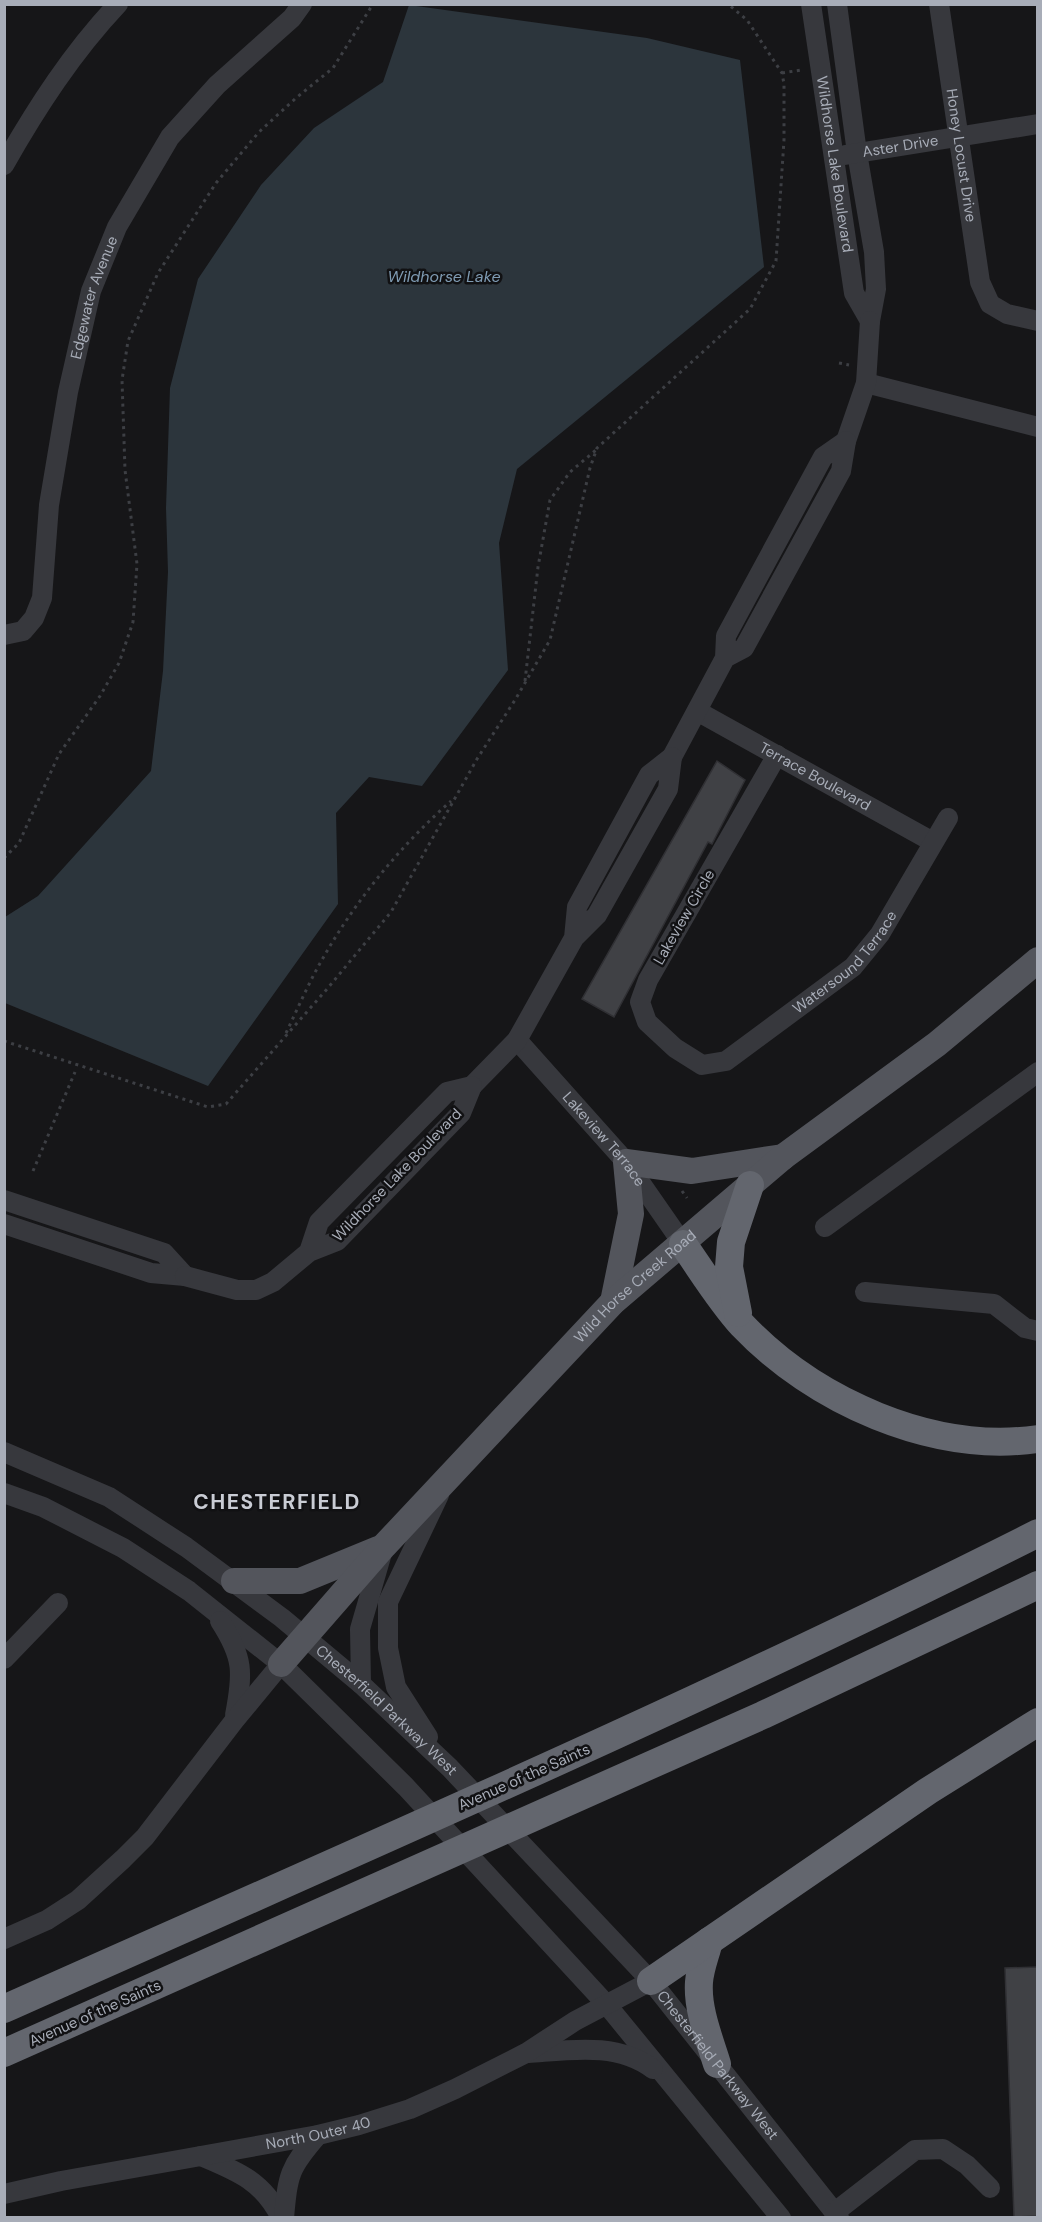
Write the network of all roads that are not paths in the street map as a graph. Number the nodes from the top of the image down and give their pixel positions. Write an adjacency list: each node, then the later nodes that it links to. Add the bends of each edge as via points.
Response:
1 (118, 4): 10 (street, via 36,109)
2 (302, 4): 15 (street, Edgewater Avenue, via 292,18 216,85 170,137 117,226 91,291 68,392 49,505 42,598 34,618 23,631)
3 (811, 4): 9 (street, Wildhorse Lake Boulevard)
4 (837, 4): 8 (street, Wildhorse Lake Boulevard)
5 (939, 4): 7 (street, Honey Locust Drive)
6 (1038, 124): 7 (street, Aster Drive)
7 (958, 135): 8 (street, Aster Drive); 12 (street, Honey Locust Drive, via 980,282 990,304 1007,314)
8 (856, 153): 9 (street, Aster Drive); 11 (street, Wildhorse Lake Boulevard, via 874,252 876,289)
9 (834, 156): 11 (street, Wildhorse Lake Boulevard, via 854,293)
10 (4, 165)
11 (870, 321): 13 (street, Wildhorse Lake Boulevard)
12 (1038, 321)
13 (866, 383): 14 (street); 16 (street, Wildhorse Lake Boulevard, via 846,441 841,471 744,648 725,658)
14 (1038, 427)
15 (4, 635)
16 (697, 711): 17 (street, Terrace Boulevard); 21 (street, Wildhorse Lake Boulevard, via 672,757 668,789 597,915 574,938)
17 (777, 755): 19 (street, Terrace Boulevard); 22 (street, Lakeview Circle, via 639,1002 647,1022 675,1048)
18 (948, 818): 19 (street, Watersound Terrace)
19 (933, 842): 22 (street, Watersound Terrace, via 880,934 853,967 726,1061)
20 (1034, 971): 24 (main road, Wild Horse Creek Road)
21 (517, 1040): 25 (street, Lakeview Terrace); 31 (street, Wildhorse Lake Boulevard, via 472,1086 461,1113 337,1241 309,1252 273,1282 256,1290 237,1290)
22 (702, 1065)
23 (1038, 1072): 29 (street)
24 (783, 1157): 25 (main road, via 692,1171); 26 (main road, Wild Horse Creek Road)
25 (626, 1162): 30 (street, Lakeview Terrace); 33 (main road, via 631,1214)
26 (750, 1185): 30 (main road, Wild Horse Creek Road); 34 (highway, via 731,1242 729,1267)
27 (4, 1200): 31 (street, via 164,1253)
28 (4, 1224): 31 (street, Wildhorse Lake Boulevard, via 151,1273)
29 (825, 1227)
30 (683, 1244): 33 (main road, Wild Horse Creek Road); 34 (highway)
31 (185, 1276)
32 (864, 1292): 35 (street, via 994,1304 1025,1328)
33 (613, 1302): 38 (main road, Wild Horse Creek Road)
34 (741, 1323): 36 (highway, via 795,1370 853,1405 885,1419 950,1437)
35 (1038, 1331)
36 (1038, 1439)
37 (4, 1452): 42 (street, Chesterfield Parkway West, via 109,1497)
38 (446, 1481): 41 (main road, Wild Horse Creek Road); 52 (street, via 388,1602 388,1648 396,1687 428,1736)
39 (4, 1493): 45 (street, via 43,1507 123,1548)
40 (1038, 1533): 57 (highway, Avenue of the Saints, via 630,1729)
41 (384, 1546): 42 (main road, via 300,1581); 46 (main road, Wild Horse Creek Road); 49 (street, via 360,1629)
42 (234, 1581): 46 (street, Chesterfield Parkway West)
43 (1038, 1585): 59 (highway, Avenue of the Saints, via 753,1720)
44 (58, 1603): 47 (street)
45 (213, 1610): 48 (street); 50 (street, via 230,1636 241,1665)
46 (306, 1637): 48 (main road, Wild Horse Creek Road); 49 (street, Chesterfield Parkway West)
47 (4, 1659)
48 (280, 1664): 50 (street); 56 (street, via 406,1787)
49 (362, 1684): 52 (street, Chesterfield Parkway West)
50 (234, 1721): 53 (street, via 145,1837 123,1859 78,1900)
51 (1038, 1722): 54 (highway, via 928,1791)
52 (435, 1754): 55 (street, Chesterfield Parkway West)
53 (4, 1939)
54 (709, 1941): 55 (highway); 60 (highway, via 699,1995)
55 (651, 1981): 56 (street, North Outer 40); 60 (street, Chesterfield Parkway West)
56 (607, 2005): 58 (street, North Outer 40); 61 (street)
57 (4, 2008)
58 (526, 2053): 61 (street, via 588,2049 621,2052); 62 (street, North Outer 40, via 410,2109)
59 (4, 2054)
60 (717, 2064): 66 (street, Chesterfield Parkway West)
61 (667, 2079): 68 (street)
62 (318, 2135): 63 (street, North Outer 40); 67 (street, via 297,2160 288,2180)
63 (201, 2156): 65 (street, North Outer 40); 67 (street, via 236,2170 258,2185)
64 (990, 2188): 66 (street, via 967,2165 943,2149 915,2150)
65 (4, 2194)
66 (837, 2215)
67 (283, 2217)
68 (781, 2217)

